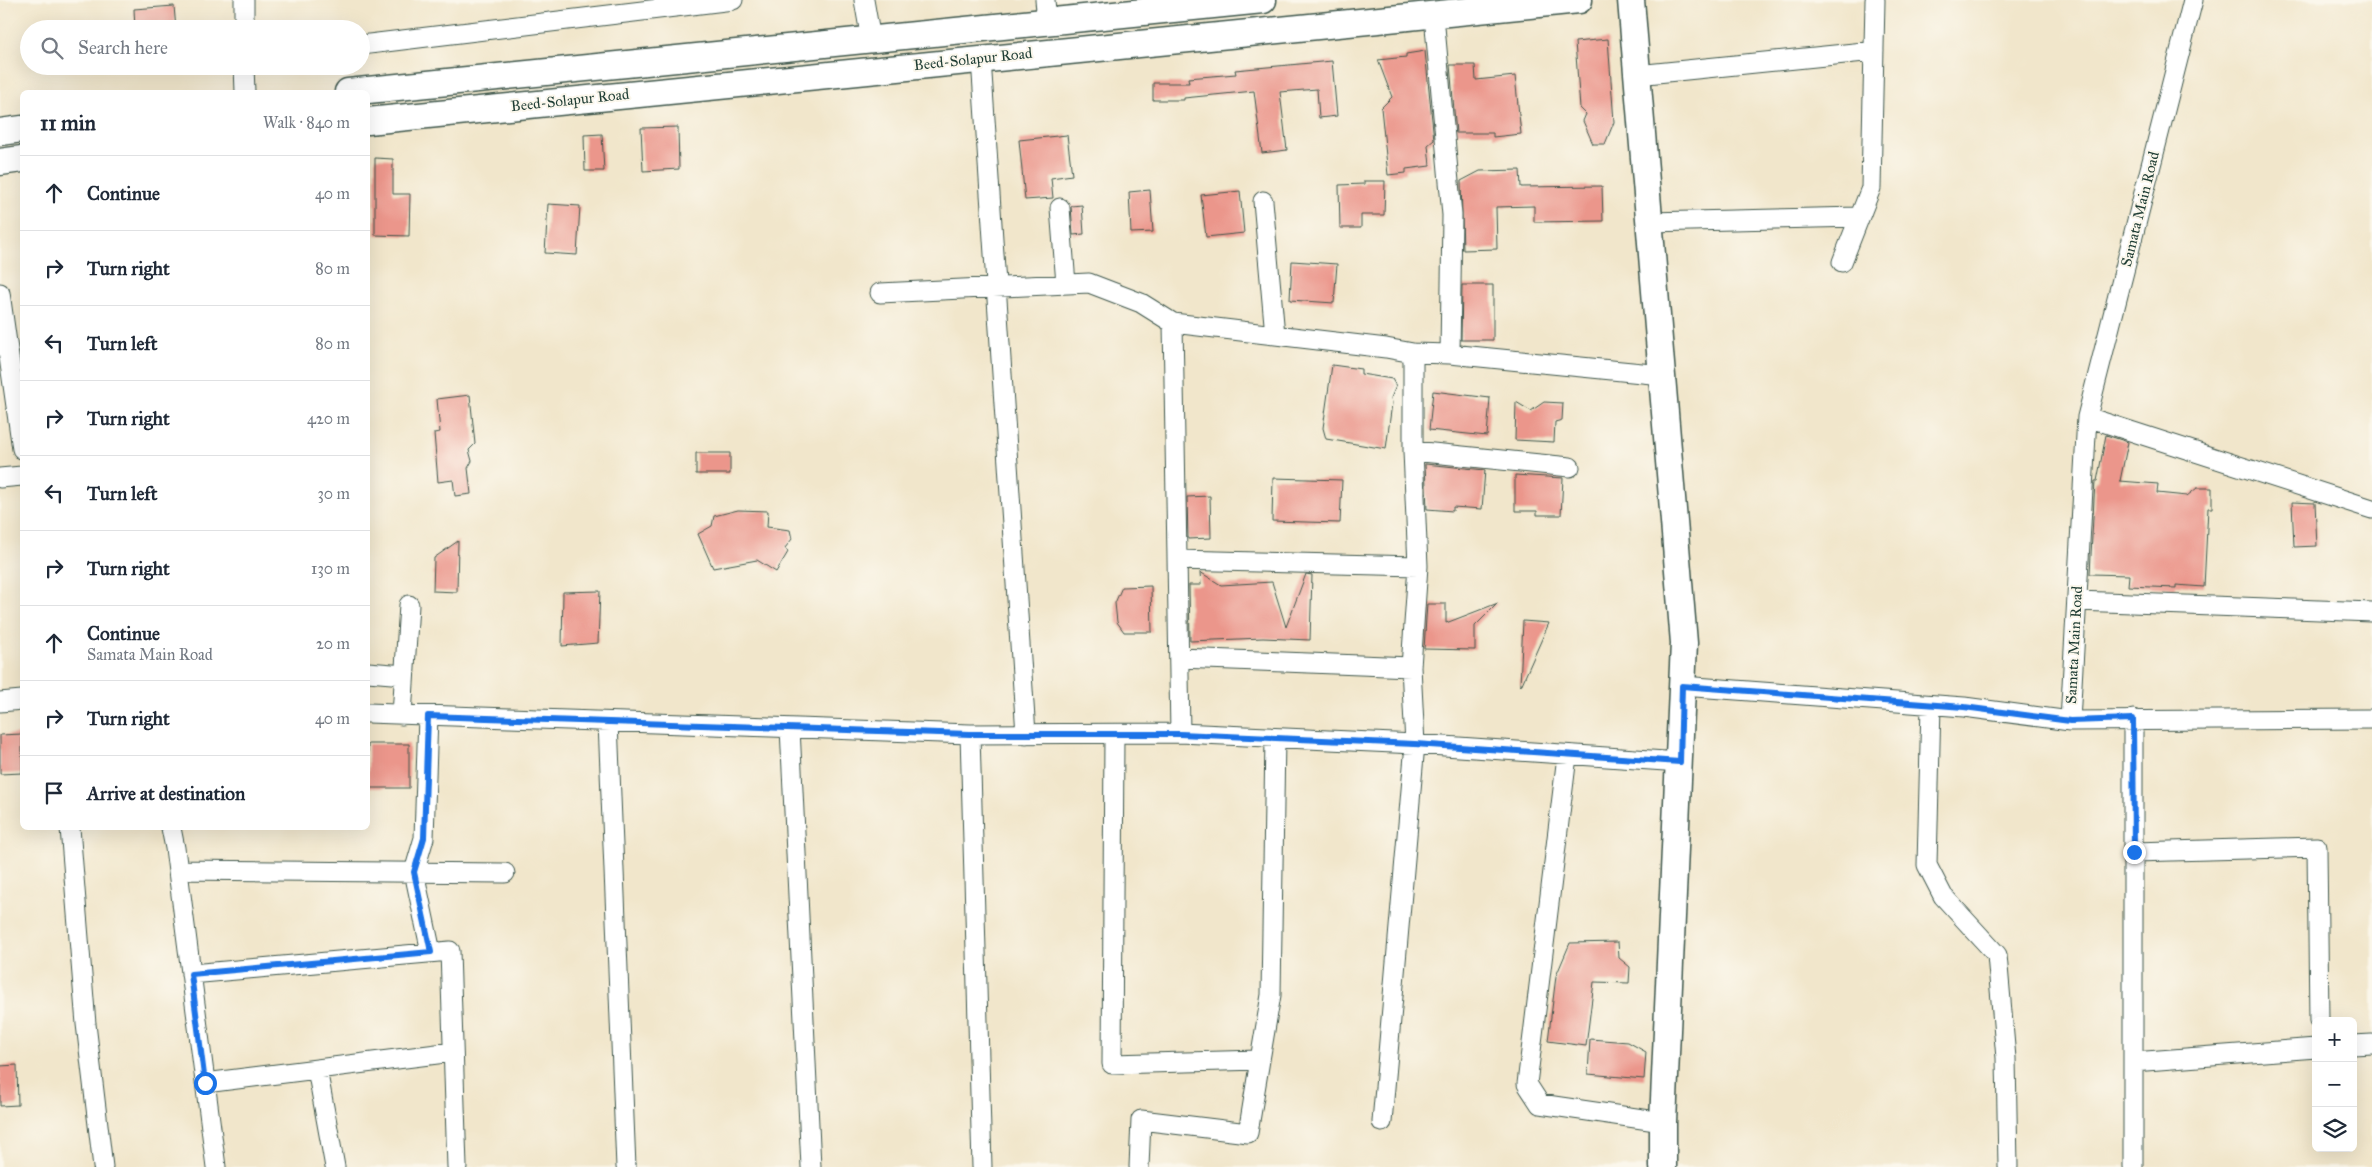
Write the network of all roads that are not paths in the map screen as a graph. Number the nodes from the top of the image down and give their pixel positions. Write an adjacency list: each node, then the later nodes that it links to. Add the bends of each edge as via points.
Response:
1 (244, 0): 11 (street)
2 (733, 0): 13 (street)
3 (1263, 0): 9 (main road, Beed-Solapur Road)
4 (1579, 0): 10 (main road, Beed-Solapur Road)
5 (1631, 0): 17 (main road)
6 (1875, 0): 14 (street)
7 (2193, 0): 40 (street, Samata Main Road)
8 (865, 1): 12 (street)
9 (1046, 11): 12 (main road, Beed-Solapur Road)
10 (1434, 16): 15 (main road, Beed-Solapur Road); 38 (street, via 1452,215)
11 (244, 20)
12 (871, 40): 19 (main road, Beed-Solapur Road)
13 (370, 44)
14 (1874, 51): 17 (street); 27 (street, via 1871,188)
15 (981, 59): 20 (main road, Beed-Solapur Road); 31 (street)
16 (244, 75): 18 (street)
17 (1637, 75): 28 (main road)
18 (245, 90)
19 (368, 90)
20 (370, 121)
21 (20, 129): 22 (main road)
22 (0, 132)
23 (20, 159): 24 (main road)
24 (0, 162)
25 (1262, 201): 35 (street)
26 (1060, 208): 30 (street)
27 (1859, 217): 28 (street); 29 (street)
28 (1649, 222): 39 (main road)
29 (1842, 262)
30 (1066, 284): 31 (street); 34 (street, via 1089,283 1141,303)
31 (996, 288): 33 (street); 69 (street)
32 (0, 293): 36 (street)
33 (880, 293)
34 (1173, 323): 35 (street); 47 (street)
35 (1275, 335): 37 (street)
36 (3, 337): 41 (street)
37 (1413, 353): 38 (street); 42 (street)
38 (1450, 354): 39 (street)
39 (1662, 374): 56 (main road, via 1684,643)
40 (2087, 418): 46 (street); 49 (street, Samata Main Road)
41 (20, 437)
42 (1413, 452): 43 (street); 48 (street)
43 (1570, 467)
44 (20, 476): 45 (street)
45 (0, 478)
46 (2372, 509)
47 (1177, 560): 48 (street); 52 (street)
48 (1418, 566): 53 (street)
49 (2077, 601): 51 (street); 65 (street, Samata Main Road)
50 (409, 605): 55 (street)
51 (2372, 612)
52 (1179, 658): 53 (street); 71 (street)
53 (1411, 667): 73 (street)
54 (370, 672): 55 (street)
55 (404, 675): 61 (street)
56 (1682, 686): 59 (street); 75 (main road)
57 (20, 700): 58 (street)
58 (0, 702)
59 (1931, 705): 65 (street); 104 (street, via 1927,865 1944,896 1997,954 2006,1058)
60 (370, 713): 61 (street)
61 (402, 715): 62 (street)
62 (428, 716): 66 (street); 80 (street, via 424,838)
63 (2133, 719): 64 (street, Samata Main Road); 65 (street, Samata Main Road); 78 (street)
64 (2372, 719)
65 (2070, 721)
66 (608, 722): 67 (street); 99 (street)
67 (790, 728): 68 (street); 100 (street)
68 (970, 734): 69 (street); 101 (street)
69 (1026, 734): 70 (street)
70 (1114, 734): 71 (street); 89 (street, via 1112,1064)
71 (1180, 734): 72 (street)
72 (1275, 738): 73 (street); 89 (street, via 1271,995)
73 (1415, 744): 74 (street); 93 (street)
74 (1567, 756): 75 (street); 94 (street, via 1527,1084 1540,1104)
75 (1680, 762): 94 (main road)
76 (70, 830): 95 (street, via 86,1024)
77 (170, 830): 79 (street)
78 (2134, 852): 84 (street, via 2317,847); 90 (street)
79 (178, 870): 80 (street); 83 (street)
80 (414, 872): 81 (street); 82 (street)
81 (505, 873)
82 (431, 952): 83 (street); 88 (street, via 450,951)
83 (191, 974): 92 (street)
84 (2319, 1017)
85 (2372, 1044): 86 (street)
86 (2357, 1045)
87 (2312, 1048): 90 (street)
88 (453, 1052): 91 (street); 98 (street)
89 (1260, 1060): 102 (street, via 1248,1133 1142,1120)
90 (2133, 1062): 105 (street)
91 (317, 1069): 92 (street); 97 (street)
92 (205, 1083): 96 (street)
93 (1382, 1122)
94 (1663, 1122): 103 (main road)
95 (103, 1167)
96 (216, 1167)
97 (335, 1167)
98 (457, 1167)
99 (626, 1167)
100 (811, 1167)
101 (982, 1167)
102 (1139, 1167)
103 (1663, 1167)
104 (2008, 1167)
105 (2133, 1167)

